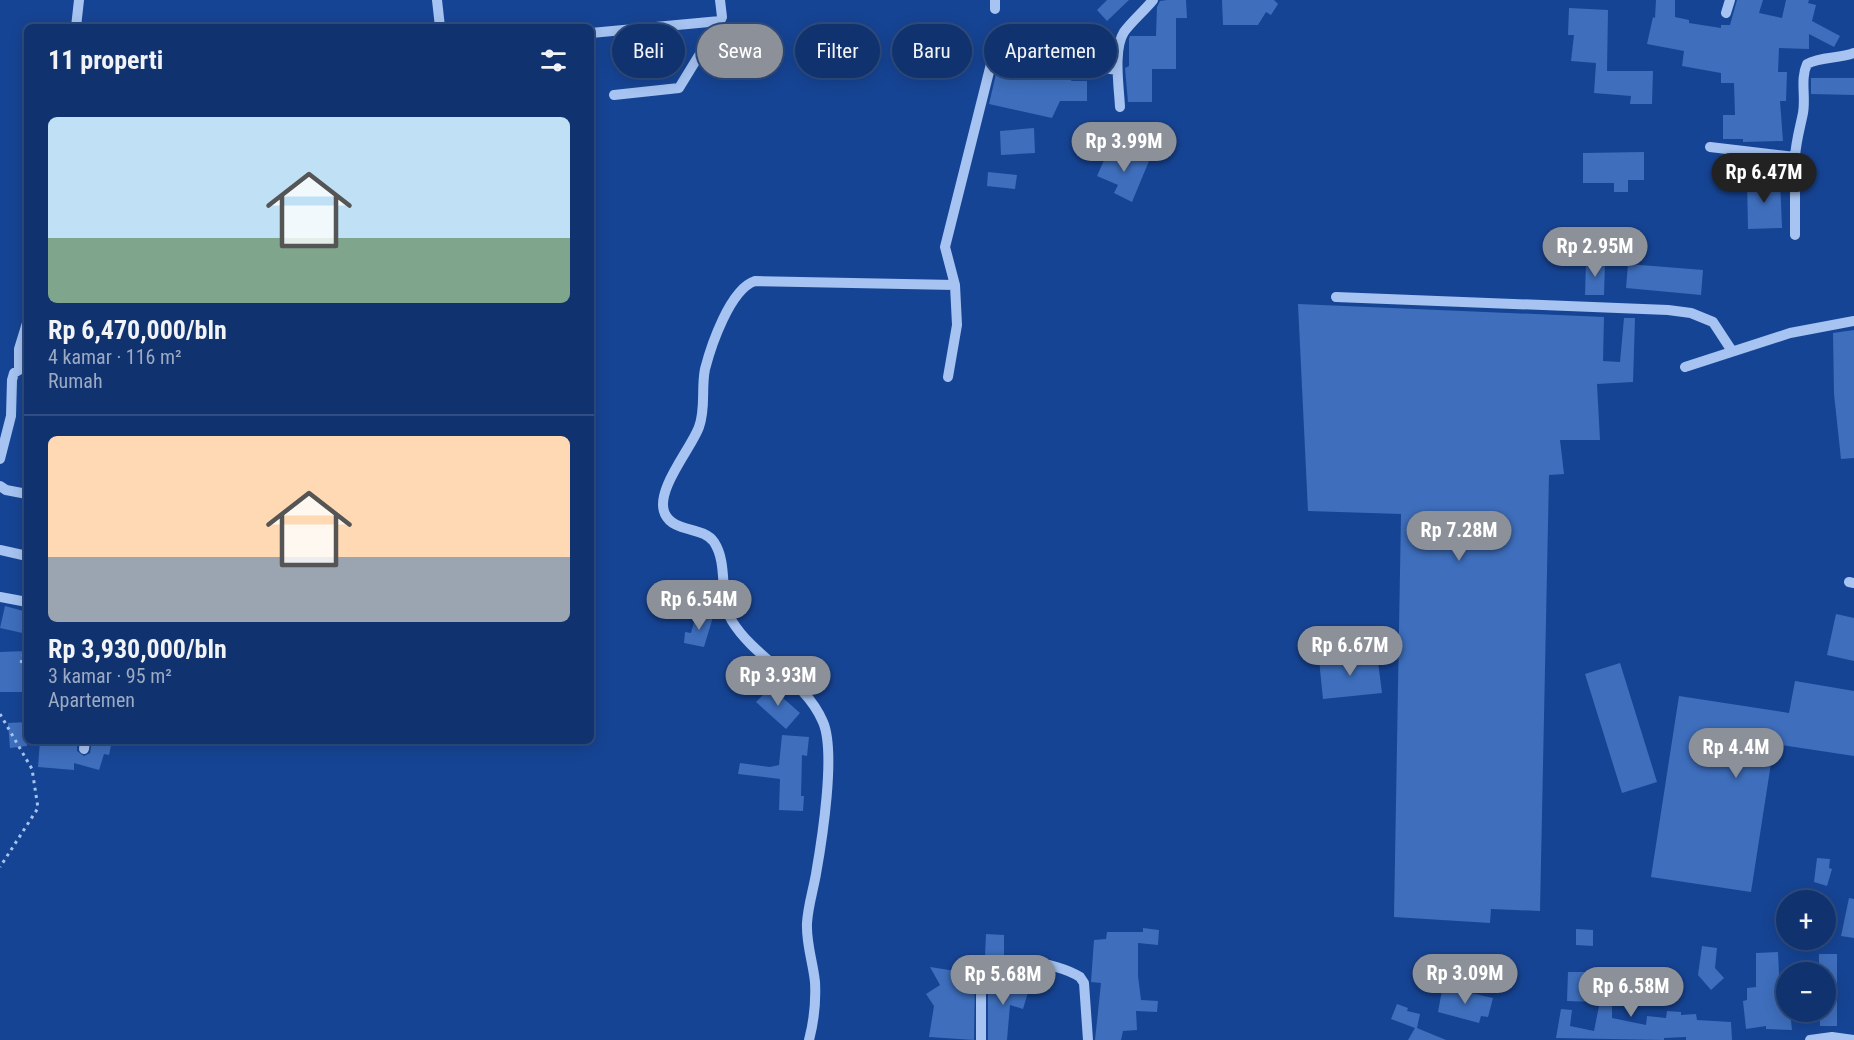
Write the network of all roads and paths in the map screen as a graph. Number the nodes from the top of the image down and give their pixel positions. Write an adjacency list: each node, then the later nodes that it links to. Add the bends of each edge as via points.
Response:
1 (79, 0): 8 (street)
2 (437, 0): 9 (street)
3 (720, 0): 7 (street)
4 (1153, 0): 12 (street, via 1120,40)
5 (1730, 0): 6 (street)
6 (1726, 13)
7 (720, 21): 10 (street); 14 (street, via 680,88)
8 (76, 24)
9 (440, 24)
10 (594, 33)
11 (1854, 53): 17 (street, via 1807,64)
12 (1117, 70): 15 (street)
13 (987, 78): 19 (street, via 945,247)
14 (614, 95)
15 (1120, 107)
16 (1710, 147): 17 (street)
17 (1795, 157): 18 (street)
18 (1795, 235)
19 (956, 285): 26 (street, via 957,325); 39 (street, via 746,284 735,297 715,338 705,370 704,413 663,500 666,516 672,522 713,540 727,610 734,623 794,683 823,722 828,742 828,775 807,921 807,949 815,982)
20 (1336, 297): 23 (street, via 1691,313 1713,322)
21 (1854, 321): 23 (street, via 1790,333)
22 (24, 334): 25 (street, via 20,349)
23 (1732, 351): 24 (street)
24 (1685, 368)
25 (23, 370): 27 (street, via 14,373)
26 (948, 377)
27 (6, 385): 28 (street, via 11,416)
28 (0, 459)
29 (0, 486): 30 (street)
30 (24, 494)
31 (0, 550): 32 (street)
32 (24, 555)
33 (0, 597): 34 (street)
34 (24, 601)
35 (24, 652): 36 (path)
36 (21, 663)
37 (0, 714): 38 (path, via 32,769 38,808)
38 (0, 867)
39 (809, 1040)
40 (981, 1040): 41 (street, via 981,979 990,967 1009,961 1049,966 1080,977 1084,983)
41 (1088, 1040)
42 (1810, 1040): 43 (street)
43 (1854, 1040)

